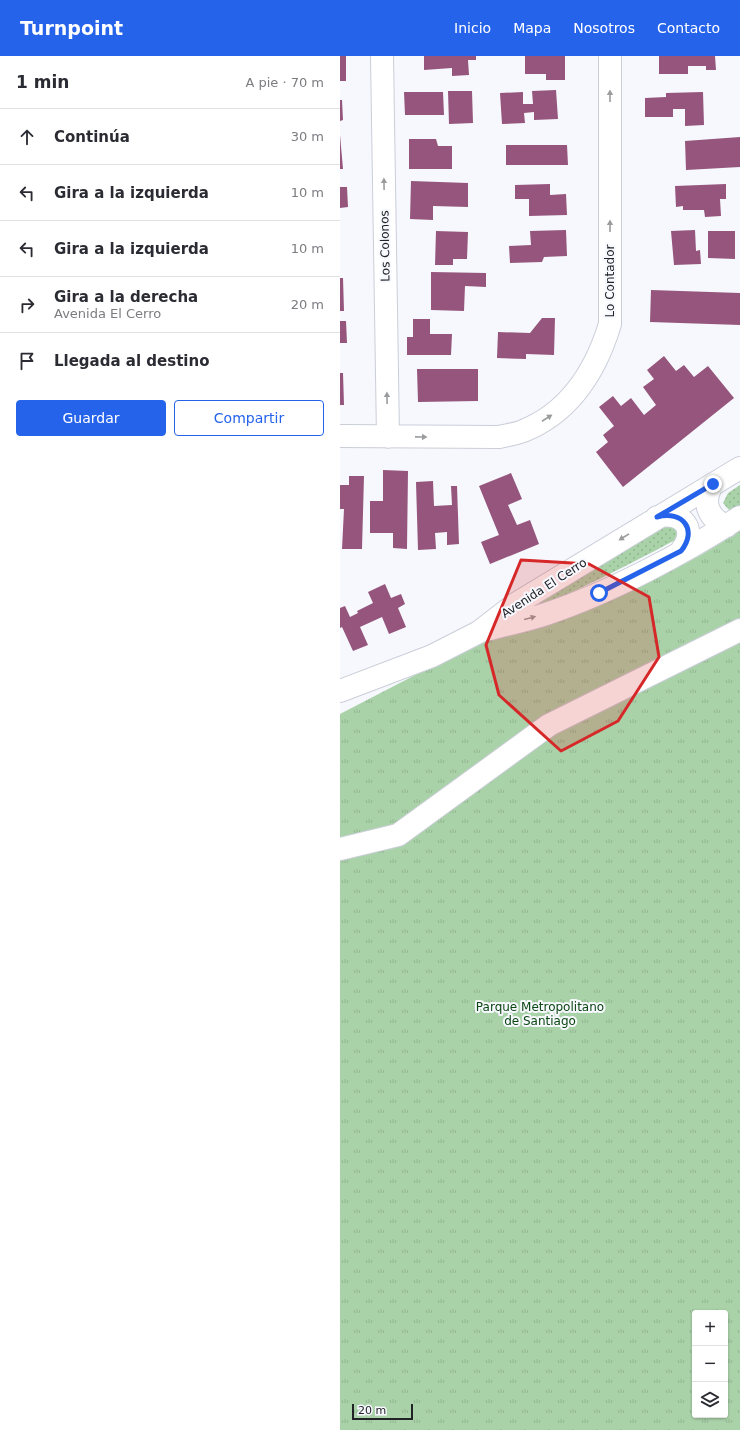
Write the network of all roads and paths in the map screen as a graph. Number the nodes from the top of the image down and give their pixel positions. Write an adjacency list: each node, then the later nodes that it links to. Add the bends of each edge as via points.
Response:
1 (382, 56): 4 (street, Los Colonos, one-way to 1)
2 (610, 56): 4 (street, Lo Contador, one-way to 2, via 499,437 523,431 549,417 571,398 587,378 602,351 610,324)
3 (340, 436): 4 (street, Lo Contador)
4 (388, 436)
5 (740, 468): 6 (street, Avenida El Cerro)
6 (713, 484): 7 (street, Avenida El Cerro); 8 (street, via 709,490 707,506 714,519)
7 (657, 517): 9 (street, via 673,515 687,526 688,543); 11 (street, Avenida El Cerro, one-way to 11, via 514,606)
8 (734, 522): 9 (street)
9 (681, 551): 11 (street, one-way to 9, via 546,614 592,595)
10 (740, 630): 13 (street, via 549,725 398,835)
11 (479, 632): 12 (street, Avenida El Cerro, via 432,656)
12 (340, 691)
13 (340, 849)

